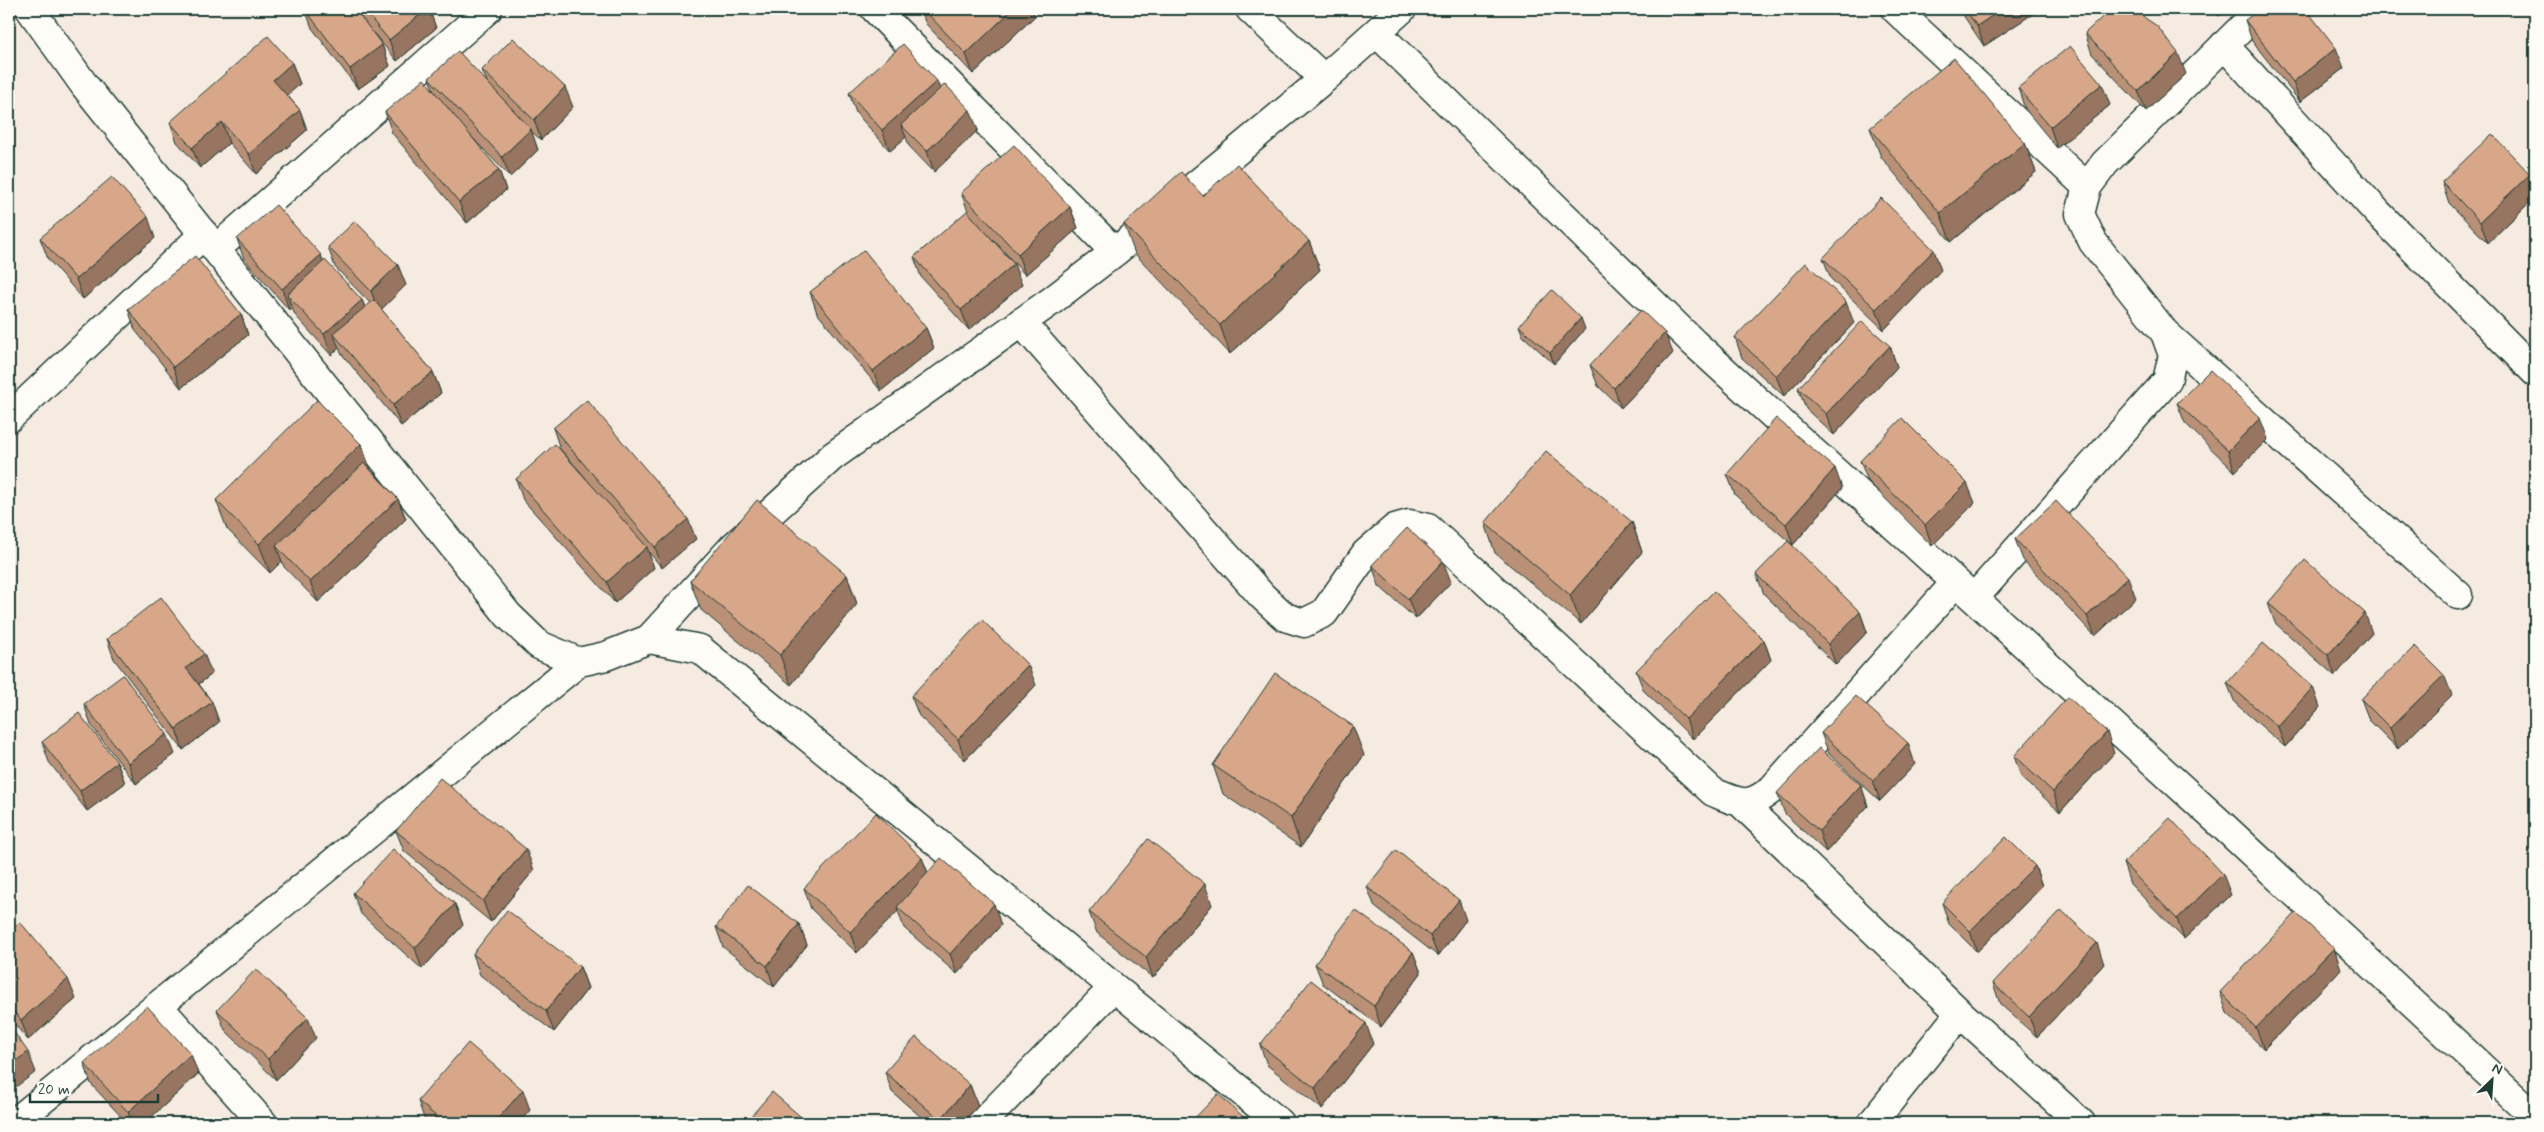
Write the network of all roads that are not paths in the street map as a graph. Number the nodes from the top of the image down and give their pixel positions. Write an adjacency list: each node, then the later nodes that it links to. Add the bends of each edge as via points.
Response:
1 (30, 9): 12 (street, via 85,86)
2 (488, 9): 12 (street)
3 (875, 9): 13 (street)
4 (1250, 9): 10 (street)
5 (1402, 9): 8 (street)
6 (1895, 9): 11 (street)
7 (2261, 9): 9 (street)
8 (1376, 33): 10 (street); 18 (street, via 1694,343)
9 (2224, 45): 11 (street, via 2105,163); 16 (street, via 2378,212)
10 (1324, 79): 13 (street)
11 (2087, 187): 15 (street, via 2080,214 2093,242)
12 (210, 242): 17 (street); 21 (street, via 508,616 539,645)
13 (1115, 252): 14 (street)
14 (1021, 322): 20 (street, via 833,456 733,547); 22 (street, via 1262,596 1285,617 1304,623 1324,613 1366,553 1395,528 1409,524 1428,528 1713,792)
15 (2165, 333): 18 (street, via 2173,355 2167,382); 19 (street)
16 (2535, 372)
17 (9, 418)
18 (1965, 590): 22 (street, via 1772,789 1758,800); 26 (street, via 2220,822)
19 (2458, 595)
20 (649, 639): 21 (street, via 606,656); 23 (street, via 700,649)
21 (579, 662): 24 (street)
22 (1742, 804): 25 (street)
23 (1113, 988): 29 (street); 30 (street)
24 (158, 1006): 27 (street); 28 (street)
25 (1960, 1013): 31 (street); 32 (street)
26 (2535, 1117)
27 (14, 1123)
28 (263, 1123)
29 (982, 1123)
30 (1280, 1123)
31 (1872, 1123)
32 (2081, 1123)

